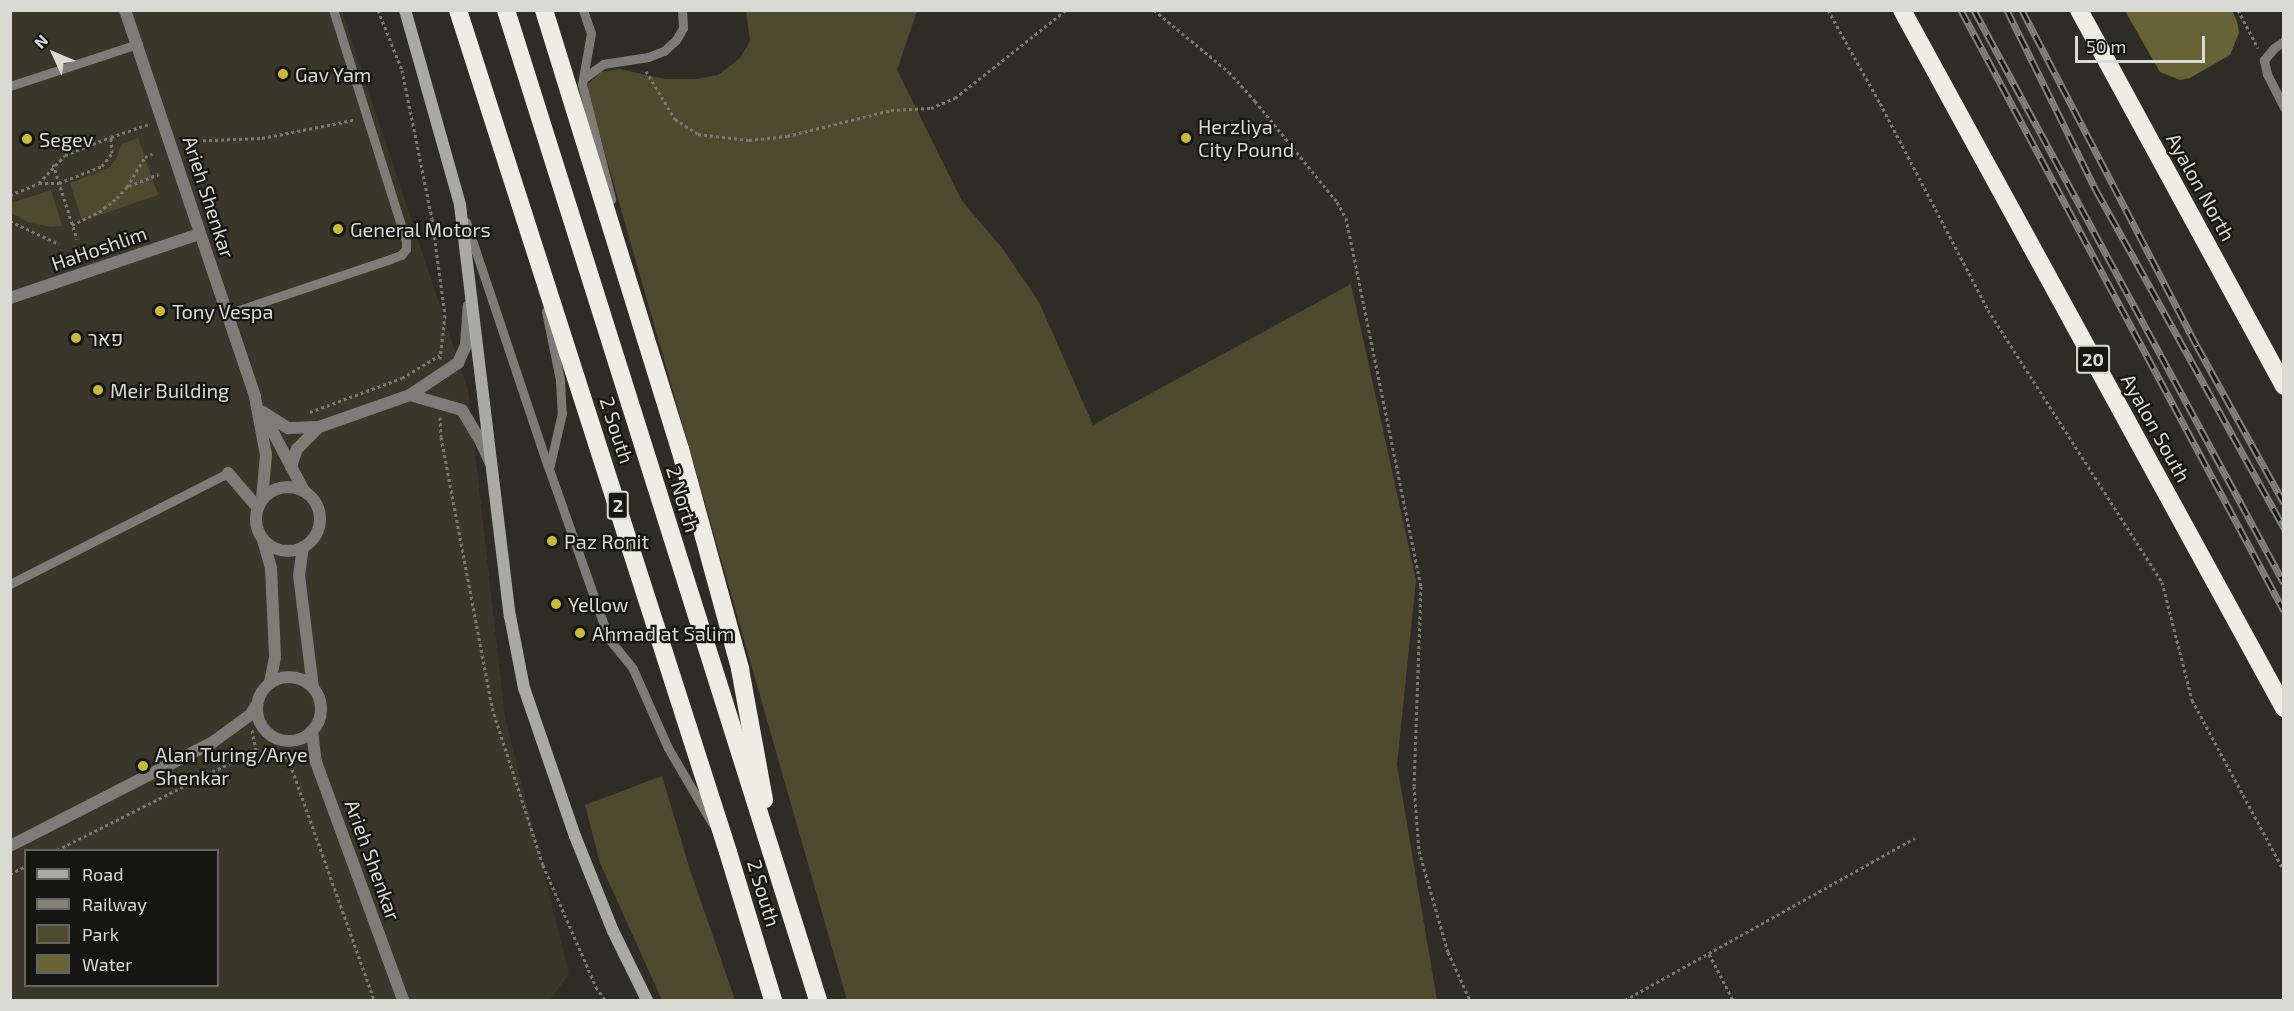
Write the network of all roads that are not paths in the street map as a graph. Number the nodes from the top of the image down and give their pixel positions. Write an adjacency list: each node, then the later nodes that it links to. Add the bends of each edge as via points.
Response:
1 (125, 10): 12 (street, Arieh Shenkar)
2 (333, 10): 21 (lane, via 406,249 390,259)
3 (405, 10): 16 (main road)
4 (458, 10): 18 (highway, 2 South / 2)
5 (506, 10): 44 (highway, 2 North / 2)
6 (544, 10): 22 (highway)
7 (583, 10): 13 (lane, via 591,33)
8 (682, 10): 13 (lane, via 683,28 664,51 603,64)
9 (1902, 10): 40 (highway, Ayalon South / 20)
10 (2079, 10): 23 (highway, Ayalon North)
11 (2283, 41): 15 (lane, via 2264,60)
12 (138, 44): 14 (lane); 17 (street, Arieh Shenkar)
13 (584, 78): 22 (lane, via 582,84)
14 (10, 86)
15 (2283, 107)
16 (460, 205): 19 (main road); 30 (lane)
17 (199, 234): 20 (street, HaHoshlim); 21 (street, Arieh Shenkar)
18 (531, 235): 30 (lane, via 560,380 562,413); 43 (highway, 2 South / 2)
19 (471, 286): 24 (street, via 466,345 458,363); 29 (main road)
20 (10, 298)
21 (227, 314): 25 (street, Arieh Shenkar)
22 (640, 315): 44 (highway, via 740,669)
23 (2283, 386)
24 (410, 395): 27 (street); 29 (street, via 462,410)
25 (255, 397): 26 (street, Arieh Shenkar); 33 (street, Arieh Shenkar, via 266,455)
26 (262, 412): 27 (street, via 288,428); 28 (street, Arieh Shenkar)
27 (319, 427): 28 (street, via 297,449)
28 (291, 467): 32 (street, Arieh Shenkar)
29 (492, 468): 46 (main road, via 510,616 524,688 613,931)
30 (549, 469): 43 (lane, via 609,639 633,669 668,748)
31 (228, 473): 33 (street); 36 (lane)
32 (304, 491): 33 (street, via 296,487 277,488); 35 (street, via 312,497 320,514 317,533)
33 (260, 503): 34 (street, via 256,524)
34 (263, 540): 35 (street, via 286,551); 37 (street, via 271,568 274,657)
35 (303, 547): 38 (street, via 299,576)
36 (10, 584)
37 (270, 682): 38 (street, via 297,677); 39 (street)
38 (313, 687): 41 (street, via 321,714)
39 (256, 706): 41 (street, via 259,723 278,740 295,741); 42 (street, via 250,715 213,742)
40 (2283, 708)
41 (312, 732): 45 (street, Arieh Shenkar, via 316,762)
42 (10, 846)
43 (728, 852): 47 (highway, 2 South / 2)
44 (778, 876): 48 (highway, 2 North / 2)
45 (404, 1000)
46 (646, 1000)
47 (773, 1000)
48 (818, 1000)

